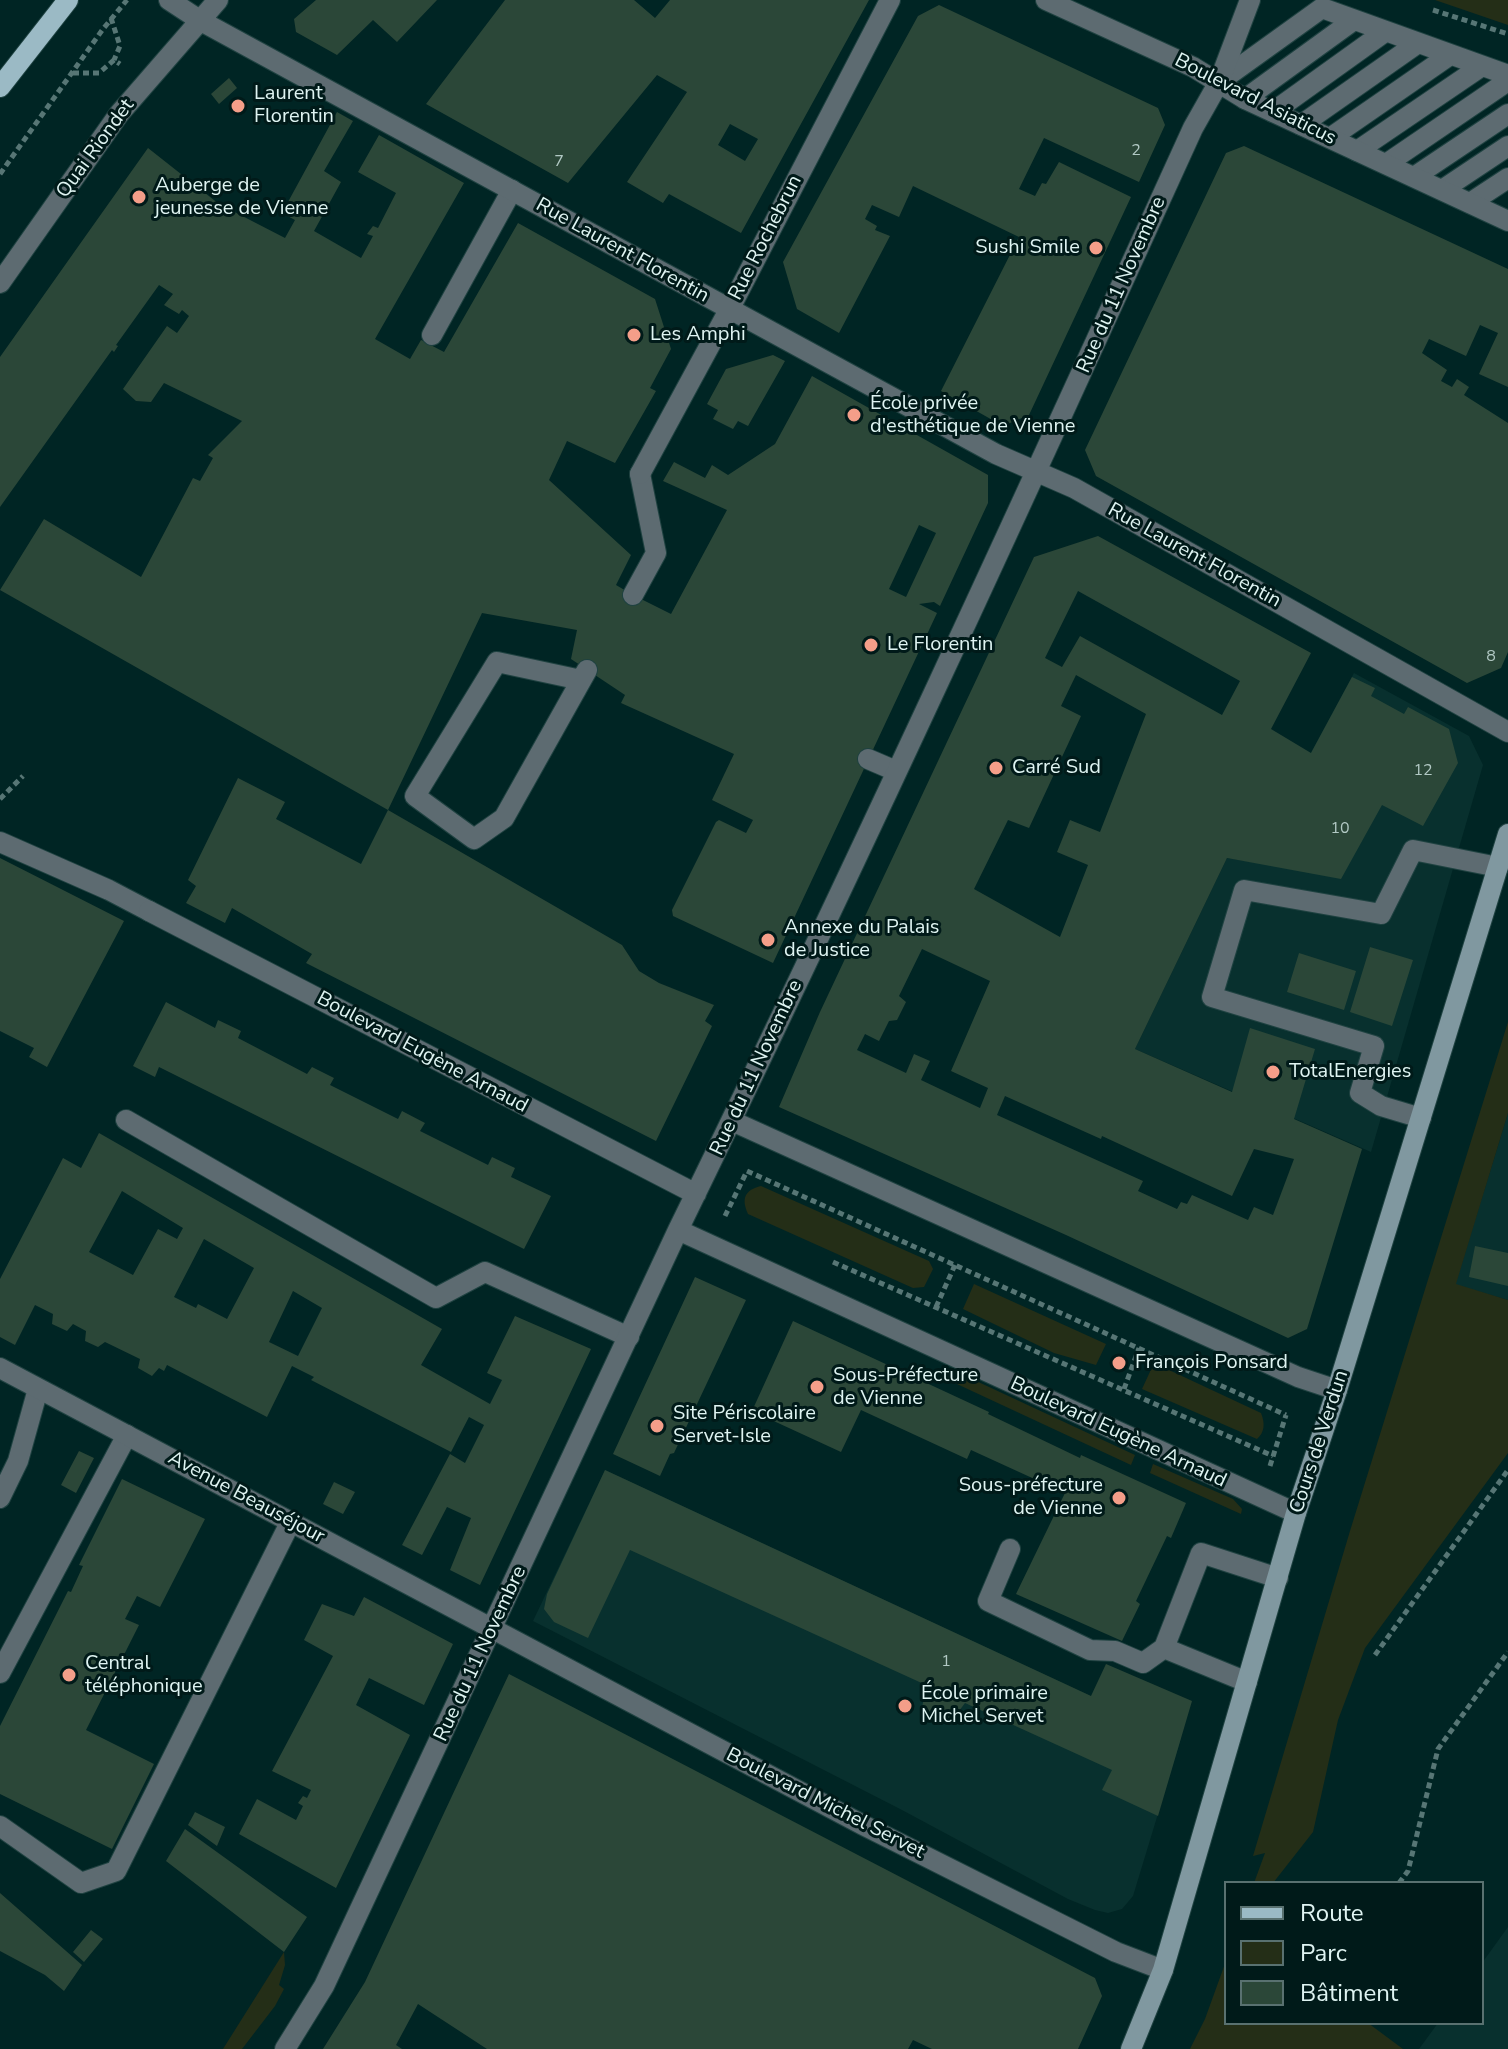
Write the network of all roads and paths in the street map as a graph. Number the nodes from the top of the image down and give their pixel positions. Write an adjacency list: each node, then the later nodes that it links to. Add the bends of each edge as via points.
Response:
1 (68, 0): 21 (main road)
2 (127, 0): 9 (path)
3 (169, 0): 11 (street)
4 (218, 0): 11 (street, Quai Riondet)
5 (890, 0): 38 (street, Rue Rochebrun)
6 (1046, 0): 20 (street, Boulevard Asiaticus)
7 (1250, 0): 20 (street, Rue du 11 Novembre)
8 (1432, 10): 13 (path)
9 (111, 18): 17 (path); 17 (path, via 120,46 117,62 99,73)
10 (1354, 20): 12 (street); 20 (street, via 1322,8); 22 (street)
11 (201, 21): 33 (street, Rue Laurent Florentin); 37 (street, Quai Riondet, via 119,114)
12 (1386, 31): 14 (street); 23 (street)
13 (1508, 34)
14 (1418, 43): 15 (street); 25 (street)
15 (1450, 55): 16 (street); 26 (street)
16 (1482, 66): 18 (street); 28 (street)
17 (72, 73): 30 (path)
18 (1508, 75)
19 (1508, 81): 29 (street)
20 (1219, 82): 22 (street, Boulevard Asiaticus); 40 (street, Rue du 11 Novembre, via 1193,128)
21 (0, 87)
22 (1245, 99): 23 (street, Boulevard Asiaticus)
23 (1273, 112): 25 (street, Boulevard Asiaticus)
24 (1508, 114): 31 (street)
25 (1301, 125): 26 (street, Boulevard Asiaticus)
26 (1330, 138): 28 (street, Boulevard Asiaticus)
27 (1508, 146): 34 (street)
28 (1357, 151): 29 (street, Boulevard Asiaticus)
29 (1386, 164): 31 (street, Boulevard Asiaticus)
30 (0, 174)
31 (1414, 177): 34 (street, Boulevard Asiaticus)
32 (1508, 178): 35 (street)
33 (512, 190): 38 (street, Rue Laurent Florentin); 39 (street)
34 (1442, 190): 35 (street, Boulevard Asiaticus)
35 (1470, 203): 36 (street, Boulevard Asiaticus)
36 (1505, 216)
37 (0, 283)
38 (729, 310): 40 (street, Rue Laurent Florentin); 41 (street, Rue Rochebrun, via 640,474 656,553)
39 (432, 335)
40 (1037, 472): 43 (street, Rue Laurent Florentin); 45 (street, Rue du 11 Novembre)
41 (633, 595)
42 (584, 675): 42 (street, via 504,818 474,839 415,796 497,662)
43 (1508, 732)
44 (868, 759): 45 (street)
45 (896, 771): 53 (street, Rue du 11 Novembre)
46 (23, 776): 47 (path)
47 (0, 799)
48 (1508, 834): 50 (main road, Cours de Verdun)
49 (0, 842): 56 (street, Boulevard Eugène Arnaud, via 149,911)
50 (1498, 867): 51 (main road, Cours de Verdun); 51 (street, via 1413,850 1381,914 1244,890 1212,997 1374,1046 1360,1093 1381,1106)
51 (1421, 1118): 68 (main road, Cours de Verdun)
52 (126, 1120): 62 (street, via 436,1298 485,1272)
53 (732, 1121): 54 (street); 56 (street, Rue du 11 Novembre)
54 (763, 1137): 55 (path); 65 (street)
55 (747, 1171): 58 (path); 60 (path)
56 (696, 1194): 57 (street, Rue du 11 Novembre)
57 (678, 1230): 58 (street, Boulevard Eugène Arnaud); 62 (street, Rue du 11 Novembre)
58 (709, 1245): 74 (street, Boulevard Eugène Arnaud)
59 (824, 1258): 61 (path)
60 (955, 1265): 61 (path); 63 (path)
61 (936, 1307): 67 (path)
62 (629, 1337): 79 (street, Rue du 11 Novembre)
63 (1139, 1348): 67 (path); 69 (path)
64 (0, 1368): 66 (street, Avenue Beauséjour)
65 (1298, 1377): 68 (street); 69 (path)
66 (38, 1389): 70 (street, Avenue Beauséjour); 73 (street, via 18,1461)
67 (1124, 1389): 71 (path)
68 (1337, 1390): 75 (main road, Cours de Verdun)
69 (1286, 1415): 71 (path)
70 (127, 1435): 76 (street, Avenue Beauséjour); 83 (street)
71 (1273, 1456): 74 (path)
72 (1508, 1470): 82 (path)
73 (0, 1498)
74 (1259, 1498): 75 (street, Boulevard Eugène Arnaud)
75 (1296, 1513): 78 (main road, Cours de Verdun)
76 (291, 1521): 79 (street, Avenue Beauséjour); 85 (street, via 116,1871 81,1883)
77 (1010, 1549): 80 (street, via 988,1601 1090,1650 1115,1651 1143,1663)
78 (1278, 1578): 80 (street, via 1201,1553); 84 (main road, Cours de Verdun)
79 (492, 1629): 87 (street, Boulevard Michel Servet, via 863,1825 1116,1952); 88 (street, Rue du 11 Novembre, via 324,1986)
80 (1164, 1648): 84 (street)
81 (1508, 1652): 86 (path, via 1438,1749 1408,1871)
82 (1375, 1655)
83 (0, 1673)
84 (1247, 1682): 87 (main road, Cours de Verdun)
85 (0, 1826)
86 (1400, 1881)
87 (1163, 1970): 89 (main road, Cours de Verdun)
88 (285, 2049)
89 (1131, 2049)

